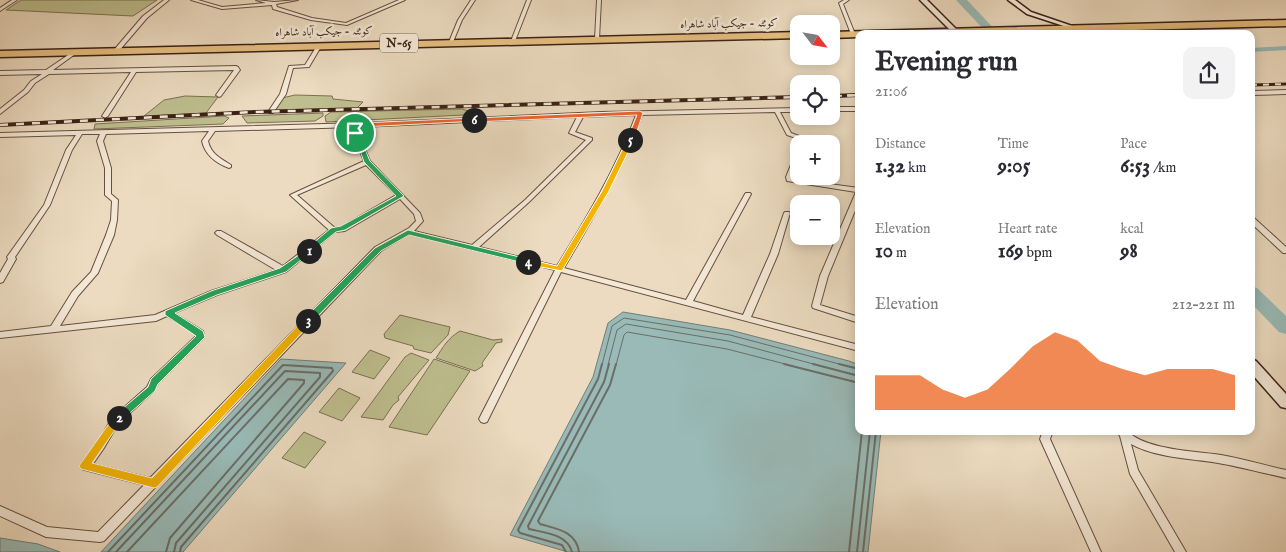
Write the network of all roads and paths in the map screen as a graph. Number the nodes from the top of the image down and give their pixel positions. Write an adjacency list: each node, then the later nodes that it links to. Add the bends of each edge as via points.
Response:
1 (15, 0): 14 (street)
2 (167, 0): 26 (street, via 145,17)
3 (193, 0): 13 (street, via 222,8)
4 (258, 0): 13 (street)
5 (296, 0): 13 (street)
6 (403, 0): 13 (street, via 347,24 311,19 274,8)
7 (473, 0): 24 (street)
8 (529, 0): 23 (street)
9 (599, 0): 22 (street)
10 (847, 0): 20 (street, via 841,3)
11 (923, 0): 17 (street)
12 (1011, 0): 16 (street, via 1029,13)
13 (273, 4)
14 (0, 10)
15 (1286, 23): 16 (highway)
16 (1074, 28): 18 (highway)
17 (954, 30)
18 (1052, 30)
19 (840, 34): 20 (highway)
20 (853, 34)
21 (790, 35): 22 (highway, کوئٹہ - جیکب آباد شاہراہ / N-65)
22 (597, 39): 23 (highway, کوئٹہ - جیکب آباد شاہراہ / N-65)
23 (512, 41): 24 (highway, کوئٹہ - جیکب آباد شاہراہ / N-65)
24 (451, 42): 25 (highway, کوئٹہ - جیکب آباد شاہراہ / N-65)
25 (320, 45): 26 (highway, کوئٹہ - جیکب آباد شاہراہ / N-65); 40 (street, via 307,66 291,67 283,94)
26 (116, 51): 27 (highway, کوئٹہ - جیکب آباد شاہراہ / N-65)
27 (76, 52): 28 (highway, کوئٹہ - جیکب آباد شاہراہ / N-65); 31 (street)
28 (0, 54)
29 (134, 71): 31 (street); 34 (street, via 236,68); 43 (street)
30 (0, 73): 31 (street)
31 (47, 73): 39 (street)
32 (1286, 92): 33 (street)
33 (1255, 93)
34 (219, 95)
35 (855, 109): 37 (street)
36 (790, 110): 38 (street)
37 (840, 110)
38 (777, 111): 41 (street); 49 (street)
39 (0, 112)
40 (271, 112)
41 (640, 113): 42 (street); 64 (street, via 621,162)
42 (581, 115): 44 (street); 62 (street, via 572,133 590,138 527,201)
43 (105, 116)
44 (360, 125): 45 (street); 50 (street, via 355,133)
45 (213, 129): 46 (street); 51 (street, via 205,141 206,150)
46 (103, 133): 47 (street); 71 (street, via 100,141 108,168 108,195 115,200 114,220 94,272 75,294)
47 (79, 134): 48 (street); 66 (street, via 47,205 11,257)
48 (0, 135)
49 (792, 135)
50 (367, 162): 55 (street); 59 (street, via 293,195)
51 (229, 166)
52 (821, 185): 53 (street)
53 (855, 190)
54 (748, 194): 67 (street)
55 (400, 196): 59 (street, via 343,229); 60 (street, via 417,213 420,221)
56 (855, 201): 70 (street, via 824,276 816,306)
57 (787, 213): 69 (street, via 774,254)
58 (1255, 223): 63 (street)
59 (333, 230): 65 (street)
60 (408, 232): 62 (street); 81 (street, via 378,249)
61 (219, 233): 65 (street)
62 (473, 248): 64 (street)
63 (1286, 251)
64 (559, 269): 67 (street); 76 (street)
65 (283, 270): 68 (street, via 214,293)
66 (0, 280)
67 (688, 303): 69 (street)
68 (168, 313): 71 (street, via 156,318); 81 (street, via 200,333 200,337 154,382 152,389 115,421 85,466)
69 (746, 318): 73 (street)
70 (855, 319)
71 (54, 328): 72 (street)
72 (0, 335)
73 (855, 347)
74 (1255, 368): 75 (street)
75 (1286, 403)
76 (484, 419)
77 (1046, 435): 83 (street, via 1045,439)
78 (1123, 435): 84 (street, via 1133,471)
79 (1125, 435): 80 (street, via 1138,443 1182,455 1219,459)
80 (1286, 474)
81 (154, 484): 82 (street, via 100,537 46,532)
82 (0, 511)
83 (1096, 552)
84 (1181, 552)

